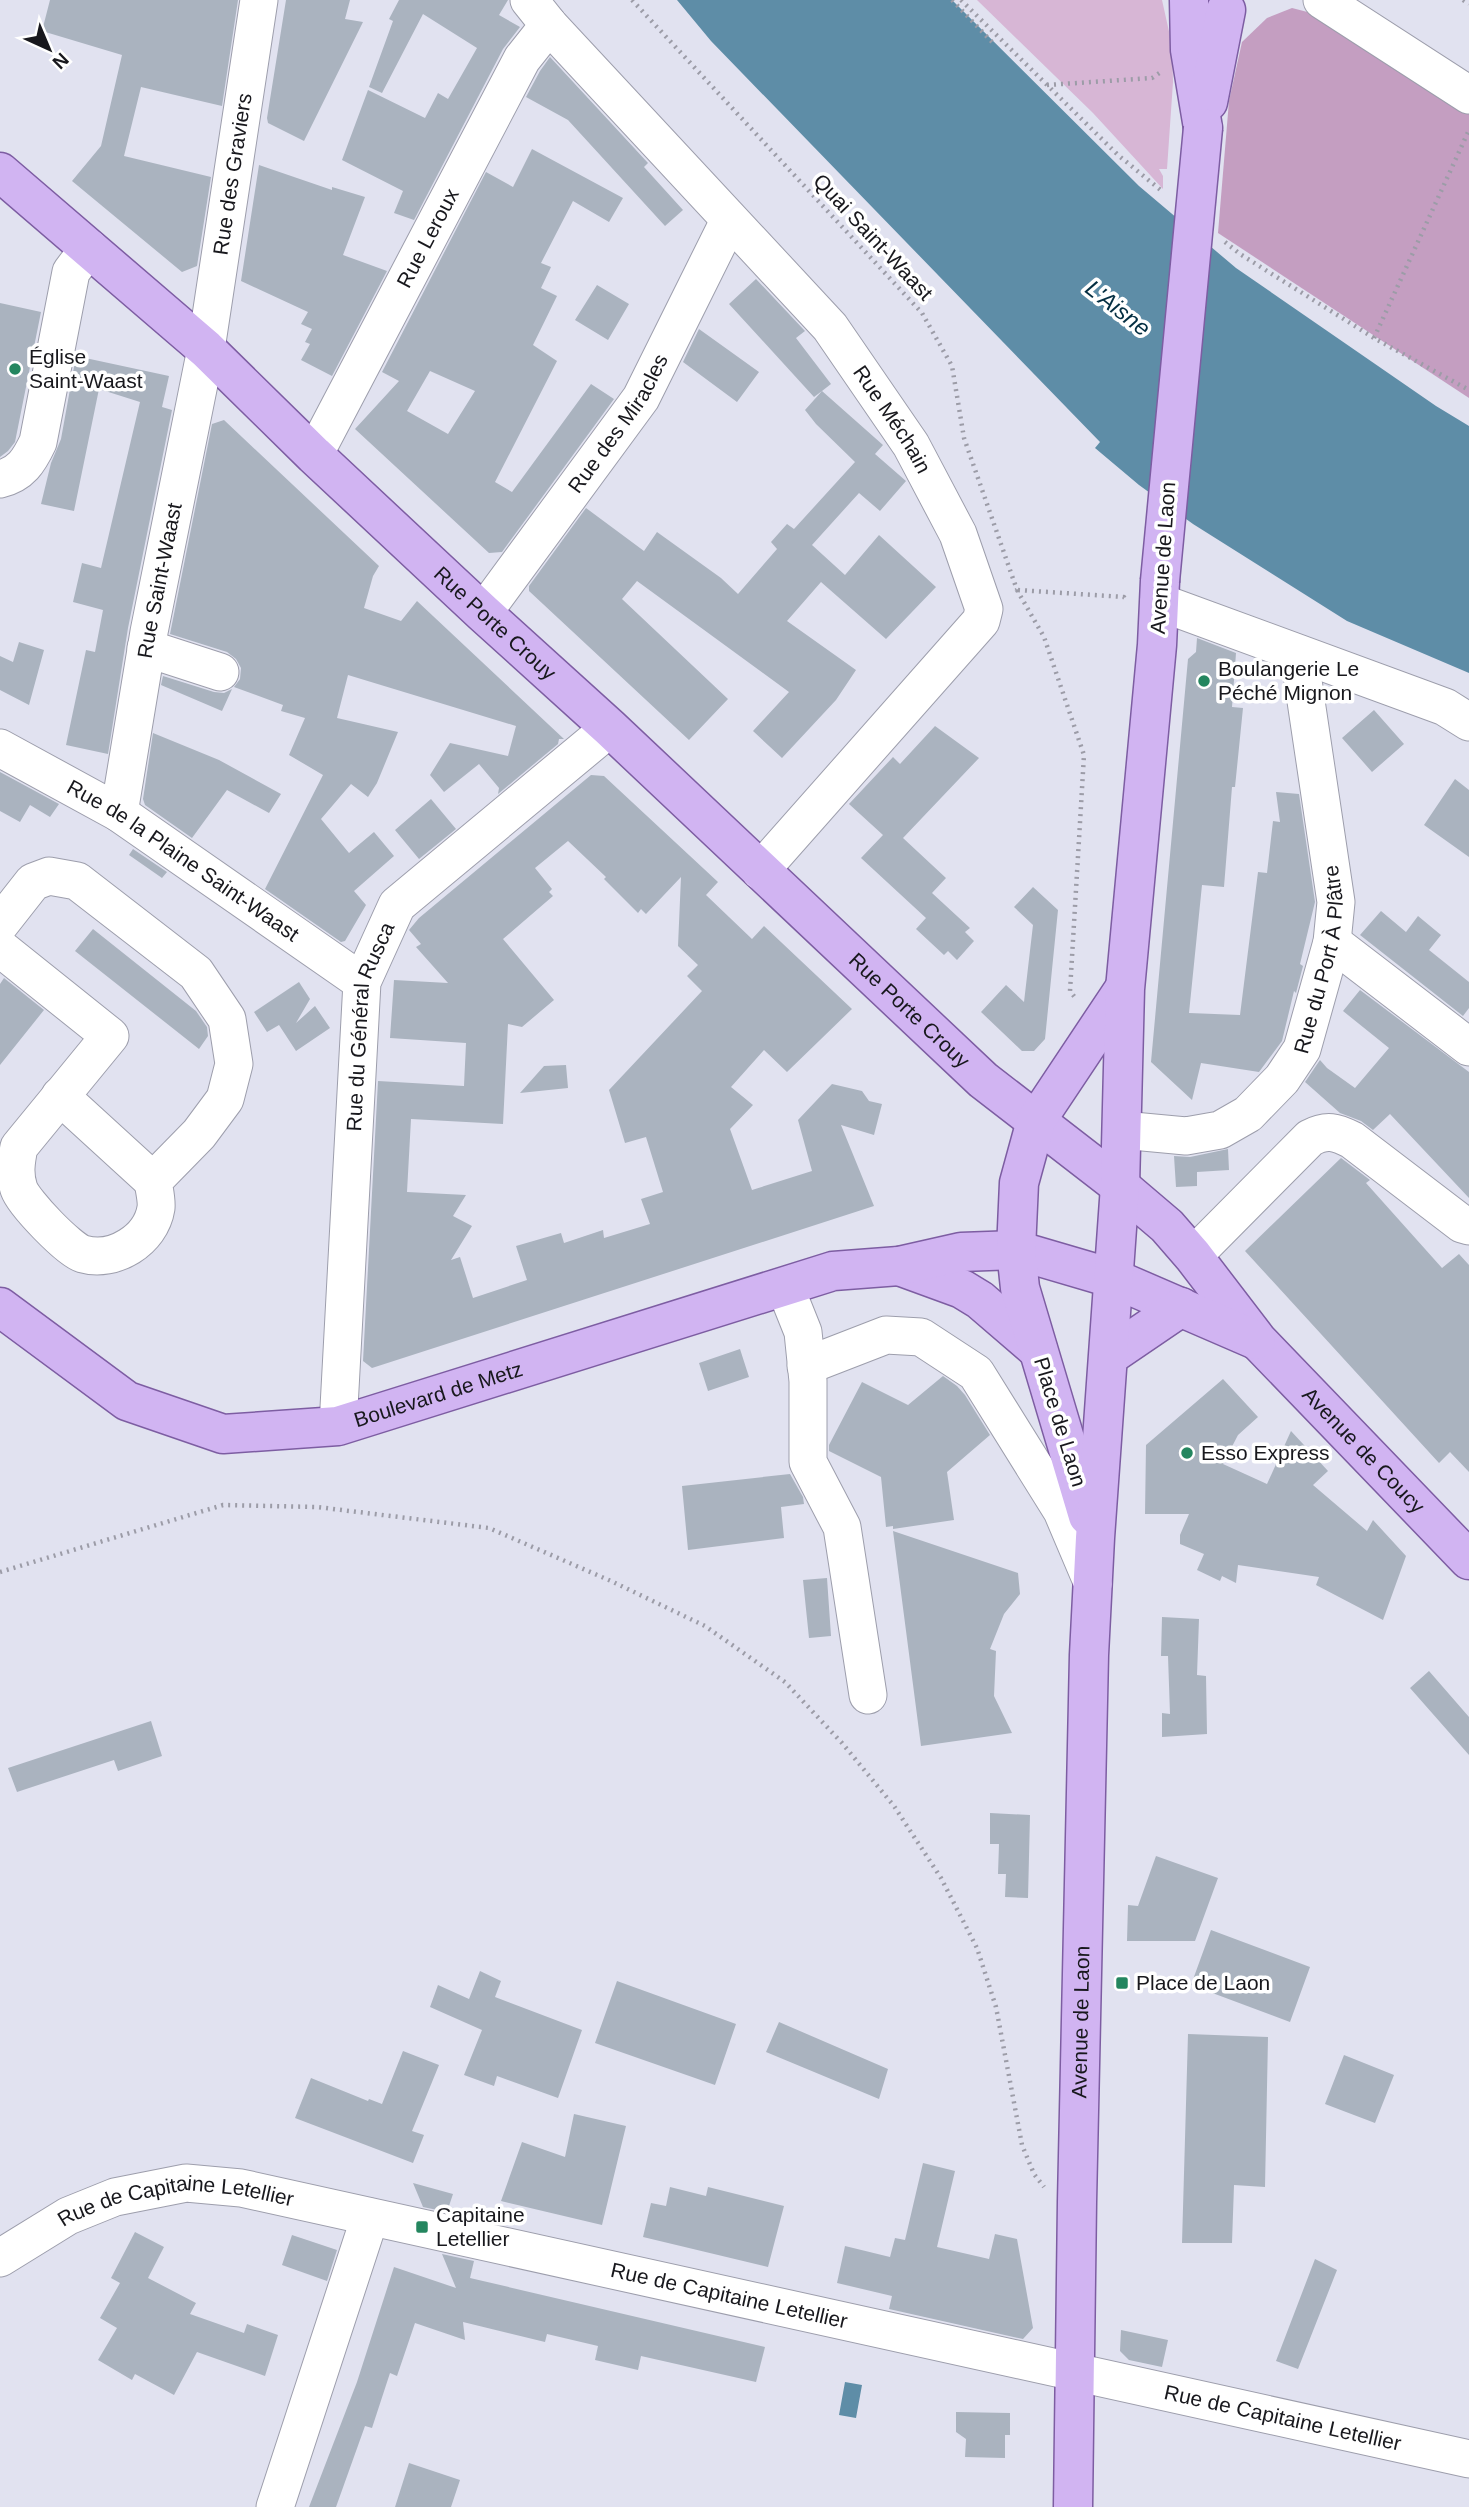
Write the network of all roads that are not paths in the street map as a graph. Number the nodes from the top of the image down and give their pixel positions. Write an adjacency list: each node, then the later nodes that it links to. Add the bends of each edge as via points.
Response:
1 (260, 0): 10 (street, Rue des Graviers)
2 (1322, 0): 5 (street)
3 (1214, 3): 6 (main road, Avenue de Laon); 6 (main road, Avenue de Laon, via 1190,50)
4 (539, 13): 8 (street, Rue Méchain); 11 (street, Rue Leroux, via 522,59)
5 (1469, 95)
6 (1203, 128): 13 (main road, Avenue de Laon, bridge)
7 (0, 172): 9 (main road, Rue Porte Crouy)
8 (729, 221): 14 (street, Rue des Miracles, via 641,398); 22 (street, Rue Méchain, via 830,327 911,445 958,534 984,609 981,621)
9 (89, 248): 10 (main road, Rue Porte Crouy); 12 (street, via 71,272 38,442 14,475)
10 (206, 349): 11 (main road, Rue Porte Crouy); 15 (street, Rue Saint-Waast)
11 (314, 455): 14 (main road, Rue Porte Crouy)
12 (0, 479)
13 (1148, 596): 16 (street); 27 (main road, Avenue de Laon, via 1157,645)
14 (483, 613): 19 (main road, Rue Porte Crouy)
15 (146, 648): 17 (street); 21 (street, Rue Saint-Waast)
16 (1299, 654): 18 (street, via 1445,707); 24 (street, Rue du Port À Plâtre, via 1336,902)
17 (220, 672)
18 (1469, 722)
19 (610, 728): 22 (main road, Rue Porte Crouy); 26 (street, Rue du Général Rusca, via 397,905)
20 (0, 748): 21 (street, Rue de la Plaine Saint-Waast)
21 (119, 813): 26 (street, Rue de la Plaine Saint-Waast)
22 (760, 871): 30 (main road, Rue Porte Crouy, via 984,1080)
23 (0, 924): 32 (street, via 33,882 49,876 76,881 197,972 227,1019 234,1064 225,1099 199,1134)
24 (1332, 942): 28 (street); 31 (street, Rue du Port À Plâtre, via 1302,1049 1282,1079 1248,1114 1220,1130 1186,1136)
25 (0, 948): 29 (street, via 110,1035)
26 (362, 982): 46 (street, Rue du Général Rusca)
27 (1125, 989): 30 (main road, Place de Laon); 31 (main road, Place de Laon)
28 (1469, 1047)
29 (60, 1096): 32 (street); 32 (street, via 19,1147 15,1167 20,1191 46,1224 80,1254 122,1252 147,1231 156,1207)
30 (1036, 1121): 33 (main road); 35 (main road, Place de Laon, via 1019,1183)
31 (1122, 1130): 33 (main road, Place de Laon)
32 (153, 1181)
33 (1121, 1186): 36 (main road); 38 (main road, Place de Laon)
34 (1469, 1226): 36 (street, via 1352,1140 1323,1131 1310,1138)
35 (1016, 1250): 37 (main road, via 961,1252); 38 (main road); 43 (main road, Place de Laon, via 1020,1288)
36 (1193, 1256): 42 (main road)
37 (899, 1266): 39 (main road, Boulevard de Metz, via 833,1271); 43 (main road, via 962,1289)
38 (1115, 1279): 41 (main road); 44 (main road, Place de Laon)
39 (785, 1287): 45 (street, via 803,1332); 46 (main road, Boulevard de Metz)
40 (0, 1307): 46 (main road, Boulevard de Metz, via 127,1401 223,1434)
41 (1181, 1307): 42 (main road); 44 (main road)
42 (1258, 1341): 48 (main road, Avenue de Coucy)
43 (1038, 1350): 47 (main road, Place de Laon)
44 (1109, 1356): 47 (main road, Place de Laon)
45 (806, 1366): 49 (street, via 886,1335 921,1337 976,1373 1062,1511); 50 (street, via 808,1462 842,1527)
46 (338, 1426)
47 (1095, 1538): 49 (main road, Avenue de Laon)
48 (1469, 1560)
49 (1093, 1584): 53 (main road, Avenue de Laon)
50 (868, 1695)
51 (370, 2217): 52 (street, Rue de Capitaine Letellier, via 241,2188 186,2183 115,2197 68,2216); 53 (street, Rue de Capitaine Letellier); 55 (street)
52 (0, 2258)
53 (1074, 2372): 54 (street, Rue de Capitaine Letellier); 56 (main road, Avenue de Laon)
54 (1469, 2459)
55 (275, 2507)
56 (1073, 2507)

